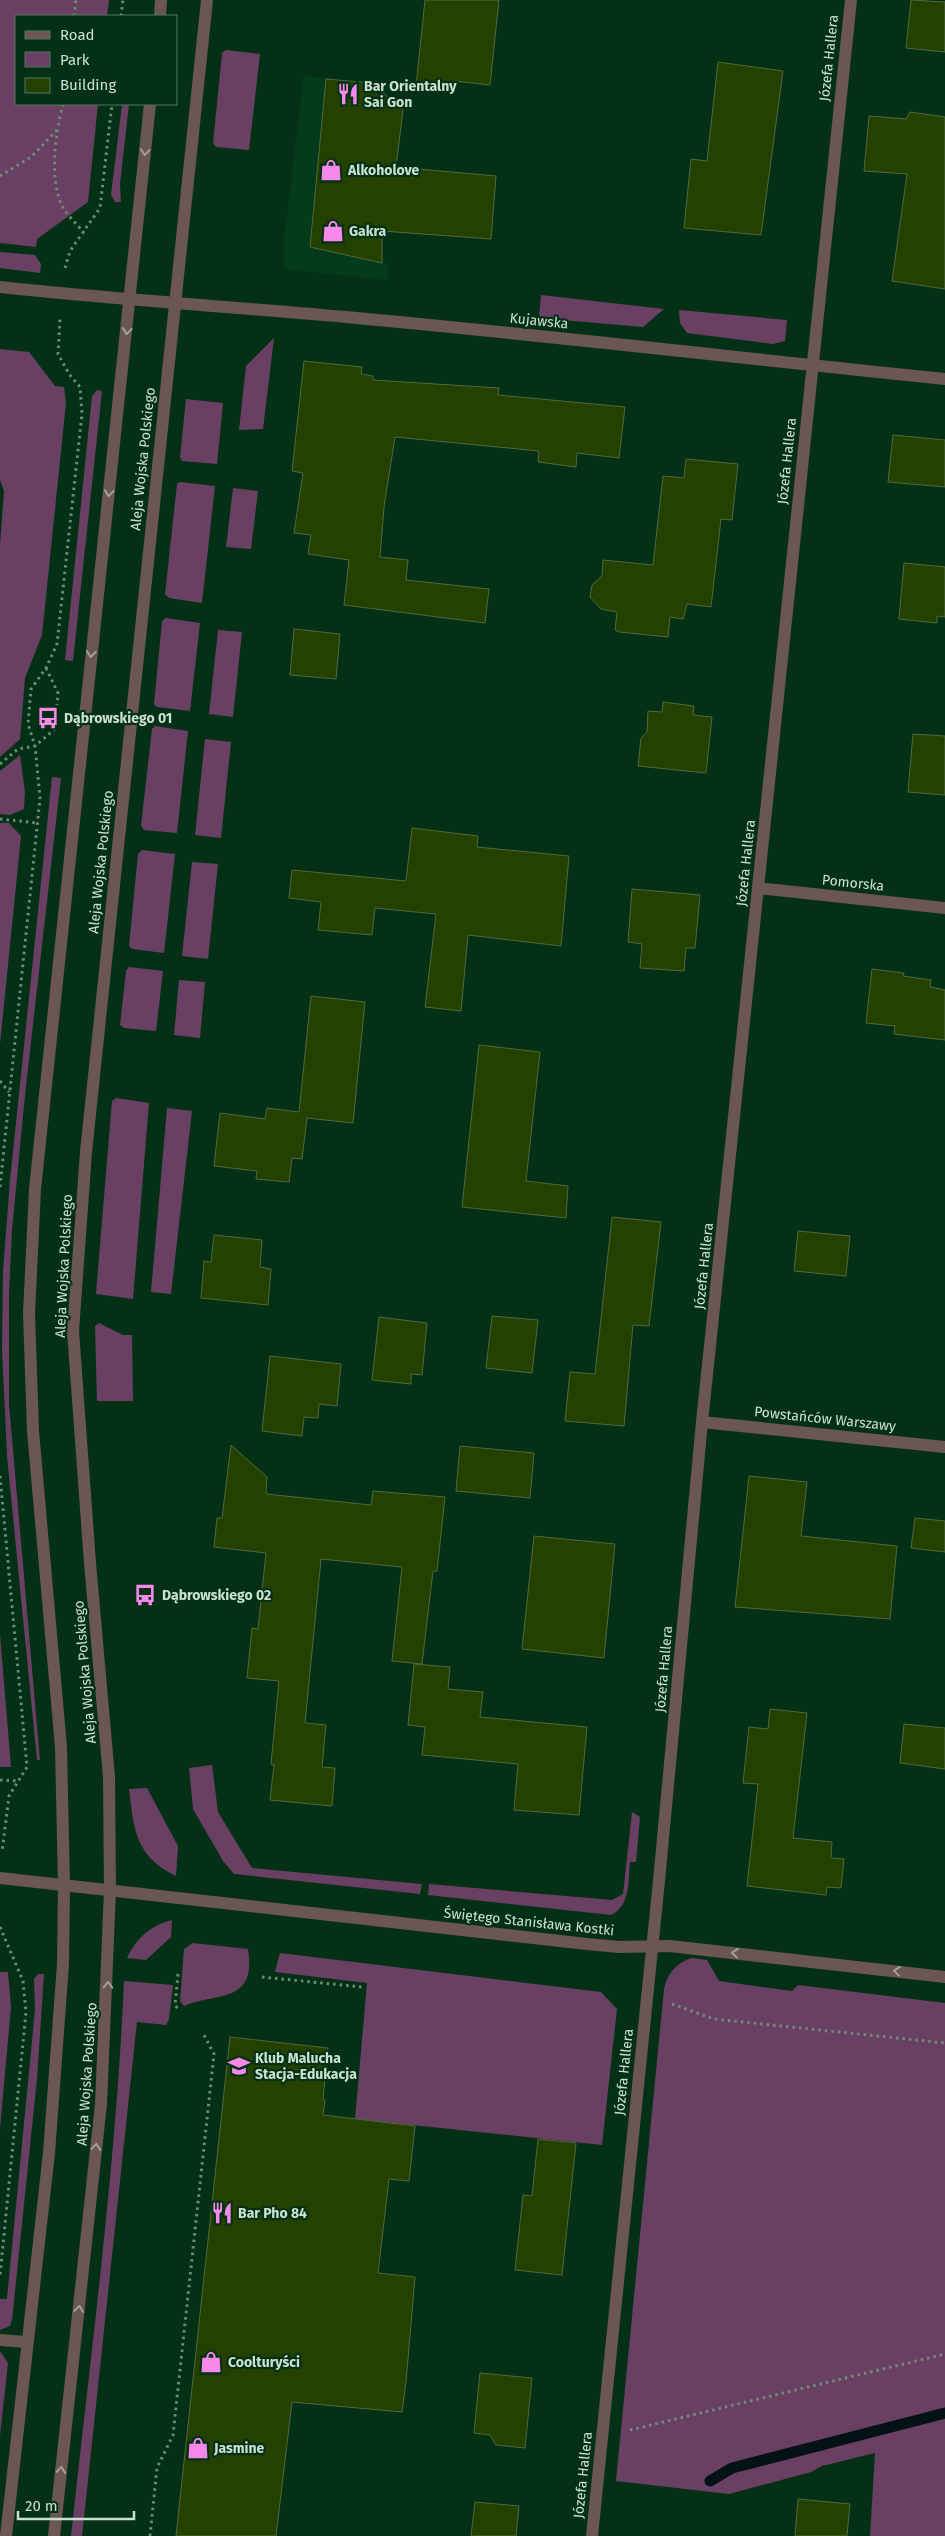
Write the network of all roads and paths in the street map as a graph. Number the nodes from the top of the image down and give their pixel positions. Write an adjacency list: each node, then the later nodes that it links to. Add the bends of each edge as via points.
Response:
1 (76, 0): 6 (path)
2 (123, 0): 7 (path)
3 (161, 0): 8 (street)
4 (207, 0): 18 (street, Aleja Wojska Polskiego)
5 (851, 0): 20 (street, Józefa Hallera)
6 (74, 15)
7 (121, 15)
8 (160, 15)
9 (63, 105): 12 (path)
10 (112, 105): 14 (path, via 100,208)
11 (150, 105): 17 (street, one-way to 17)
12 (57, 130): 13 (path, via 31,157); 14 (path, via 55,164 59,199)
13 (0, 176)
14 (84, 233): 15 (path, via 70,251)
15 (64, 274)
16 (0, 287): 17 (street, Kujawska)
17 (130, 300): 18 (street, Kujawska); 41 (street, one-way to 41, via 34,1189 29,1305 33,1431 61,1747)
18 (175, 303): 20 (street, Kujawska, via 490,330); 42 (street, Aleja Wojska Polskiego, via 86,1152 73,1331 109,1778)
19 (60, 317): 22 (path, via 58,354 80,387 82,414 58,638)
20 (812, 365): 21 (street, Kujawska); 29 (street, Józefa Hallera)
21 (945, 378)
22 (46, 668): 23 (path, via 58,693); 25 (path, via 31,689 28,724)
23 (56, 711)
24 (56, 720): 25 (path, via 55,729)
25 (35, 746): 26 (path, via 18,749); 28 (path, via 40,782)
26 (0, 764)
27 (0, 819): 28 (path)
28 (38, 823): 32 (path)
29 (758, 888): 30 (street, Pomorska); 34 (street, Józefa Hallera)
30 (945, 908)
31 (0, 1081): 32 (path)
32 (9, 1092): 33 (path)
33 (0, 1187)
34 (702, 1422): 35 (street, Powstańców Warszawy); 44 (street, Józefa Hallera)
35 (945, 1447)
36 (0, 1476): 38 (path, via 27,1766)
37 (0, 1780): 38 (path)
38 (18, 1781): 39 (path, via 9,1796)
39 (2, 1854)
40 (0, 1878): 41 (street, Świętego Stanisława Kostki)
41 (64, 1886): 42 (street, Świętego Stanisława Kostki); 55 (street, via 57,2059)
42 (110, 1891): 44 (street, Świętego Stanisława Kostki, via 587,1944); 59 (street, Aleja Wojska Polskiego, one-way to 42, via 101,2104)
43 (0, 1927): 53 (path, via 23,1981 26,2012)
44 (653, 1946): 47 (street, Świętego Stanisława Kostki, one-way to 44); 61 (street, Józefa Hallera)
45 (178, 1974): 50 (path, via 175,2005)
46 (262, 1977): 48 (path)
47 (945, 1977)
48 (362, 1987)
49 (668, 2001): 52 (path, via 676,2007 714,2019)
50 (178, 2009)
51 (204, 2035): 60 (path, via 214,2054 173,2435 157,2468)
52 (945, 2043)
53 (0, 2275)
54 (0, 2340): 55 (street)
55 (26, 2342): 58 (street)
56 (945, 2354): 57 (path)
57 (620, 2432)
58 (6, 2536)
59 (54, 2536)
60 (150, 2536)
61 (592, 2536)

